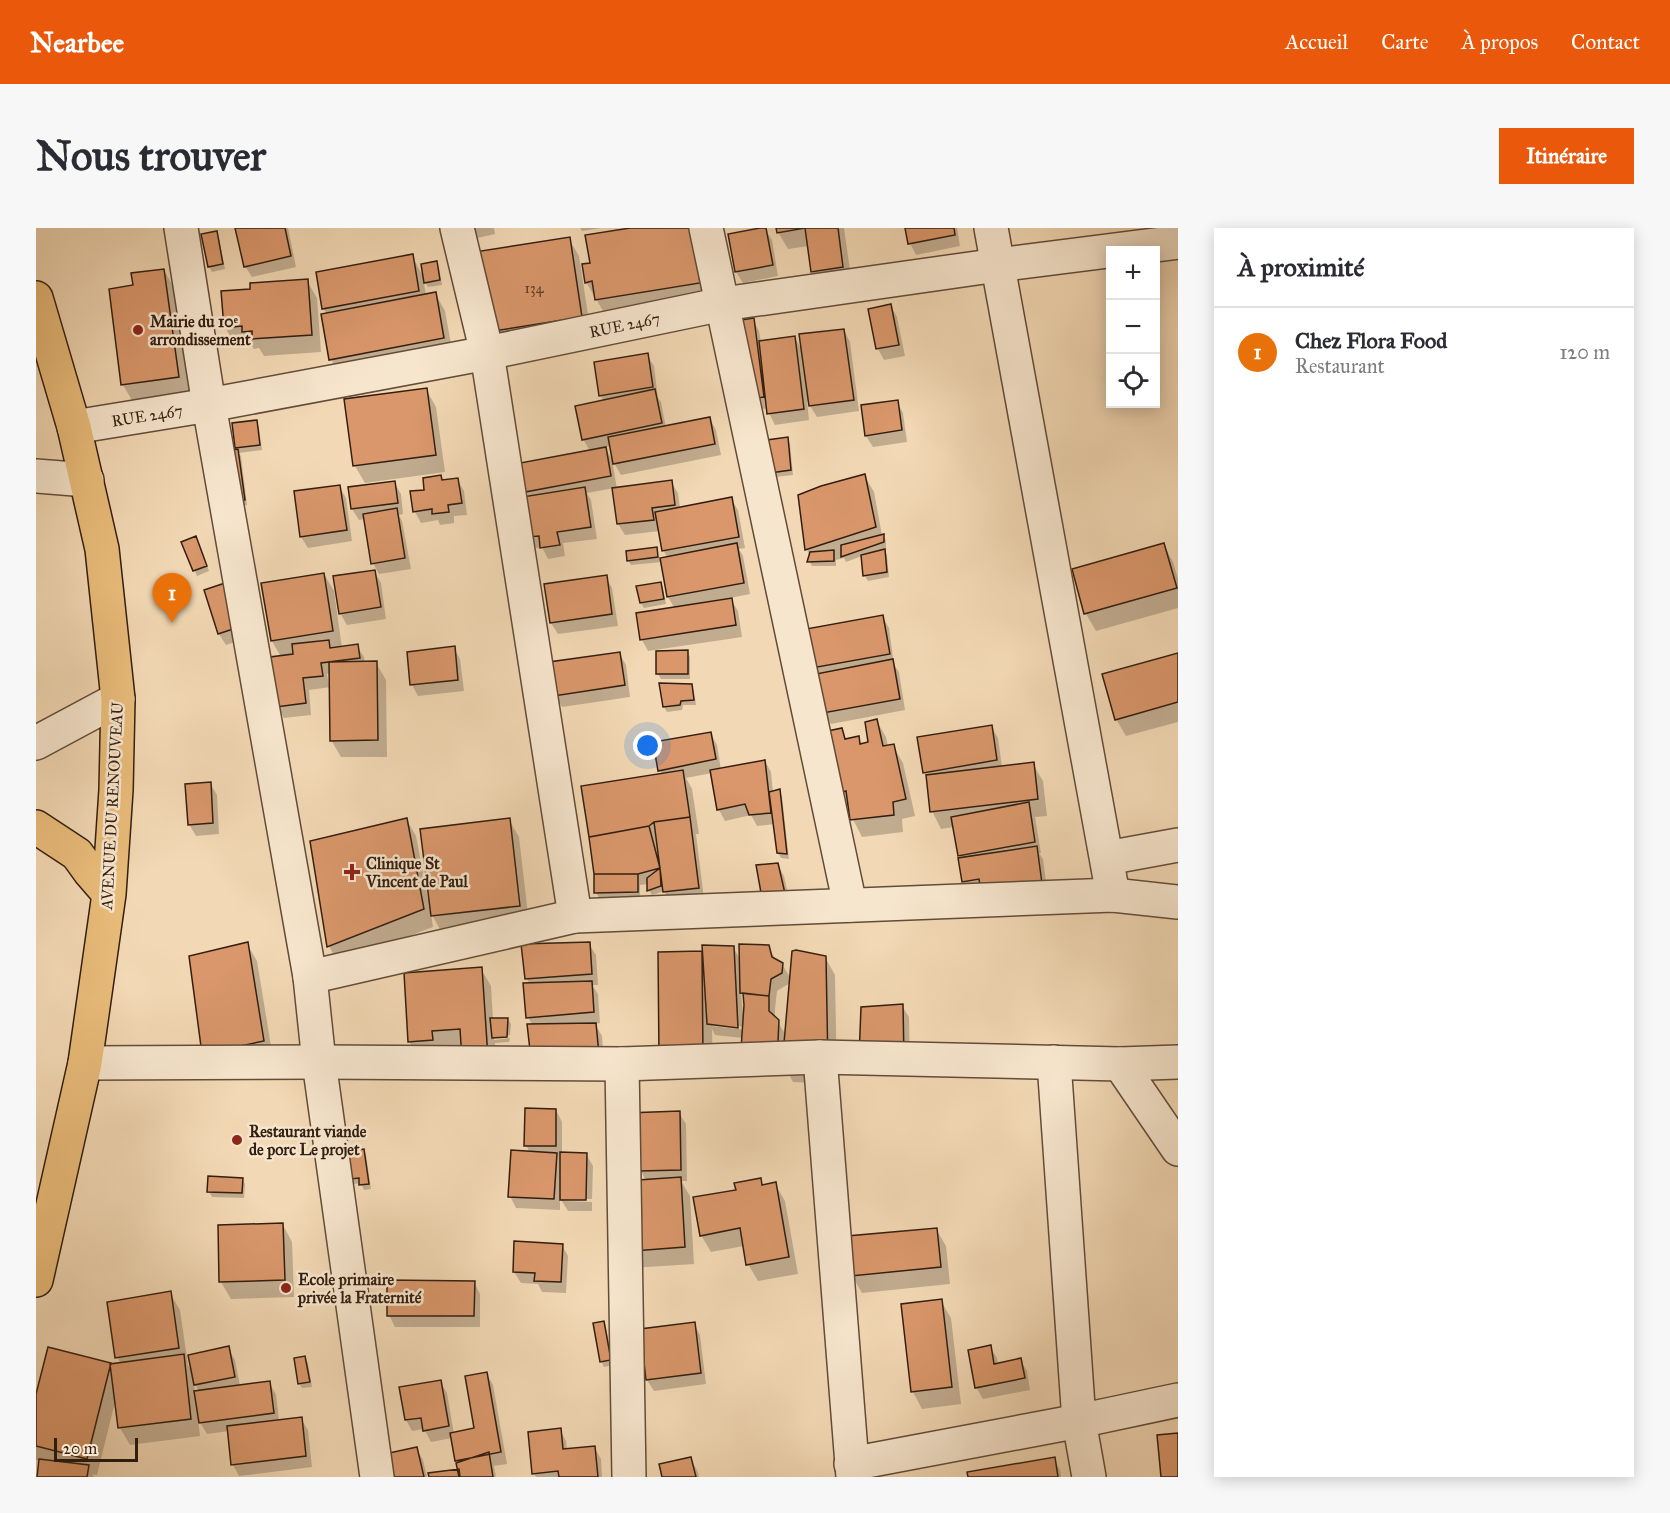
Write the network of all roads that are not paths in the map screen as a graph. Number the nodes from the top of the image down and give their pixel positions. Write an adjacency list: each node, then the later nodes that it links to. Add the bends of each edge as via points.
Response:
1 (181, 228): 10 (street)
2 (457, 228): 9 (street)
3 (706, 228): 8 (street)
4 (991, 228): 6 (street)
5 (1178, 242): 6 (street, RUE 2467)
6 (998, 265): 8 (street, RUE 2467); 18 (street)
7 (36, 298): 11 (main road, AVENUE DU RENOUVEAU)
8 (723, 304): 9 (street, RUE 2467); 22 (street)
9 (487, 353): 10 (street, RUE 2467); 23 (street)
10 (209, 405): 11 (street, RUE 2467); 24 (street)
11 (74, 426): 13 (main road, AVENUE DU RENOUVEAU)
12 (36, 476): 13 (street)
13 (87, 480): 14 (main road, AVENUE DU RENOUVEAU, via 102,549)
14 (118, 699): 15 (street); 19 (main road, AVENUE DU RENOUVEAU)
15 (36, 743)
16 (36, 827): 19 (main road, via 77,854)
17 (1178, 845): 18 (street)
18 (1107, 858): 20 (street)
19 (109, 894): 29 (main road, AVENUE DU RENOUVEAU)
20 (1113, 895): 21 (street); 22 (street)
21 (1178, 902)
22 (850, 905): 23 (street)
23 (575, 916): 24 (street)
24 (310, 977): 26 (street)
25 (820, 1057): 27 (street); 31 (street); 36 (street)
26 (319, 1062): 29 (street); 31 (street); 37 (street)
27 (1054, 1062): 30 (street); 35 (street)
28 (1178, 1062): 30 (street)
29 (85, 1063): 33 (main road, AVENUE DU RENOUVEAU)
30 (1120, 1064): 32 (street)
31 (622, 1065): 38 (street)
32 (1178, 1149)
33 (36, 1280)
34 (1178, 1400): 35 (street)
35 (1079, 1421): 36 (street); 39 (street)
36 (852, 1470)
37 (377, 1477)
38 (629, 1477)
39 (1089, 1477)

